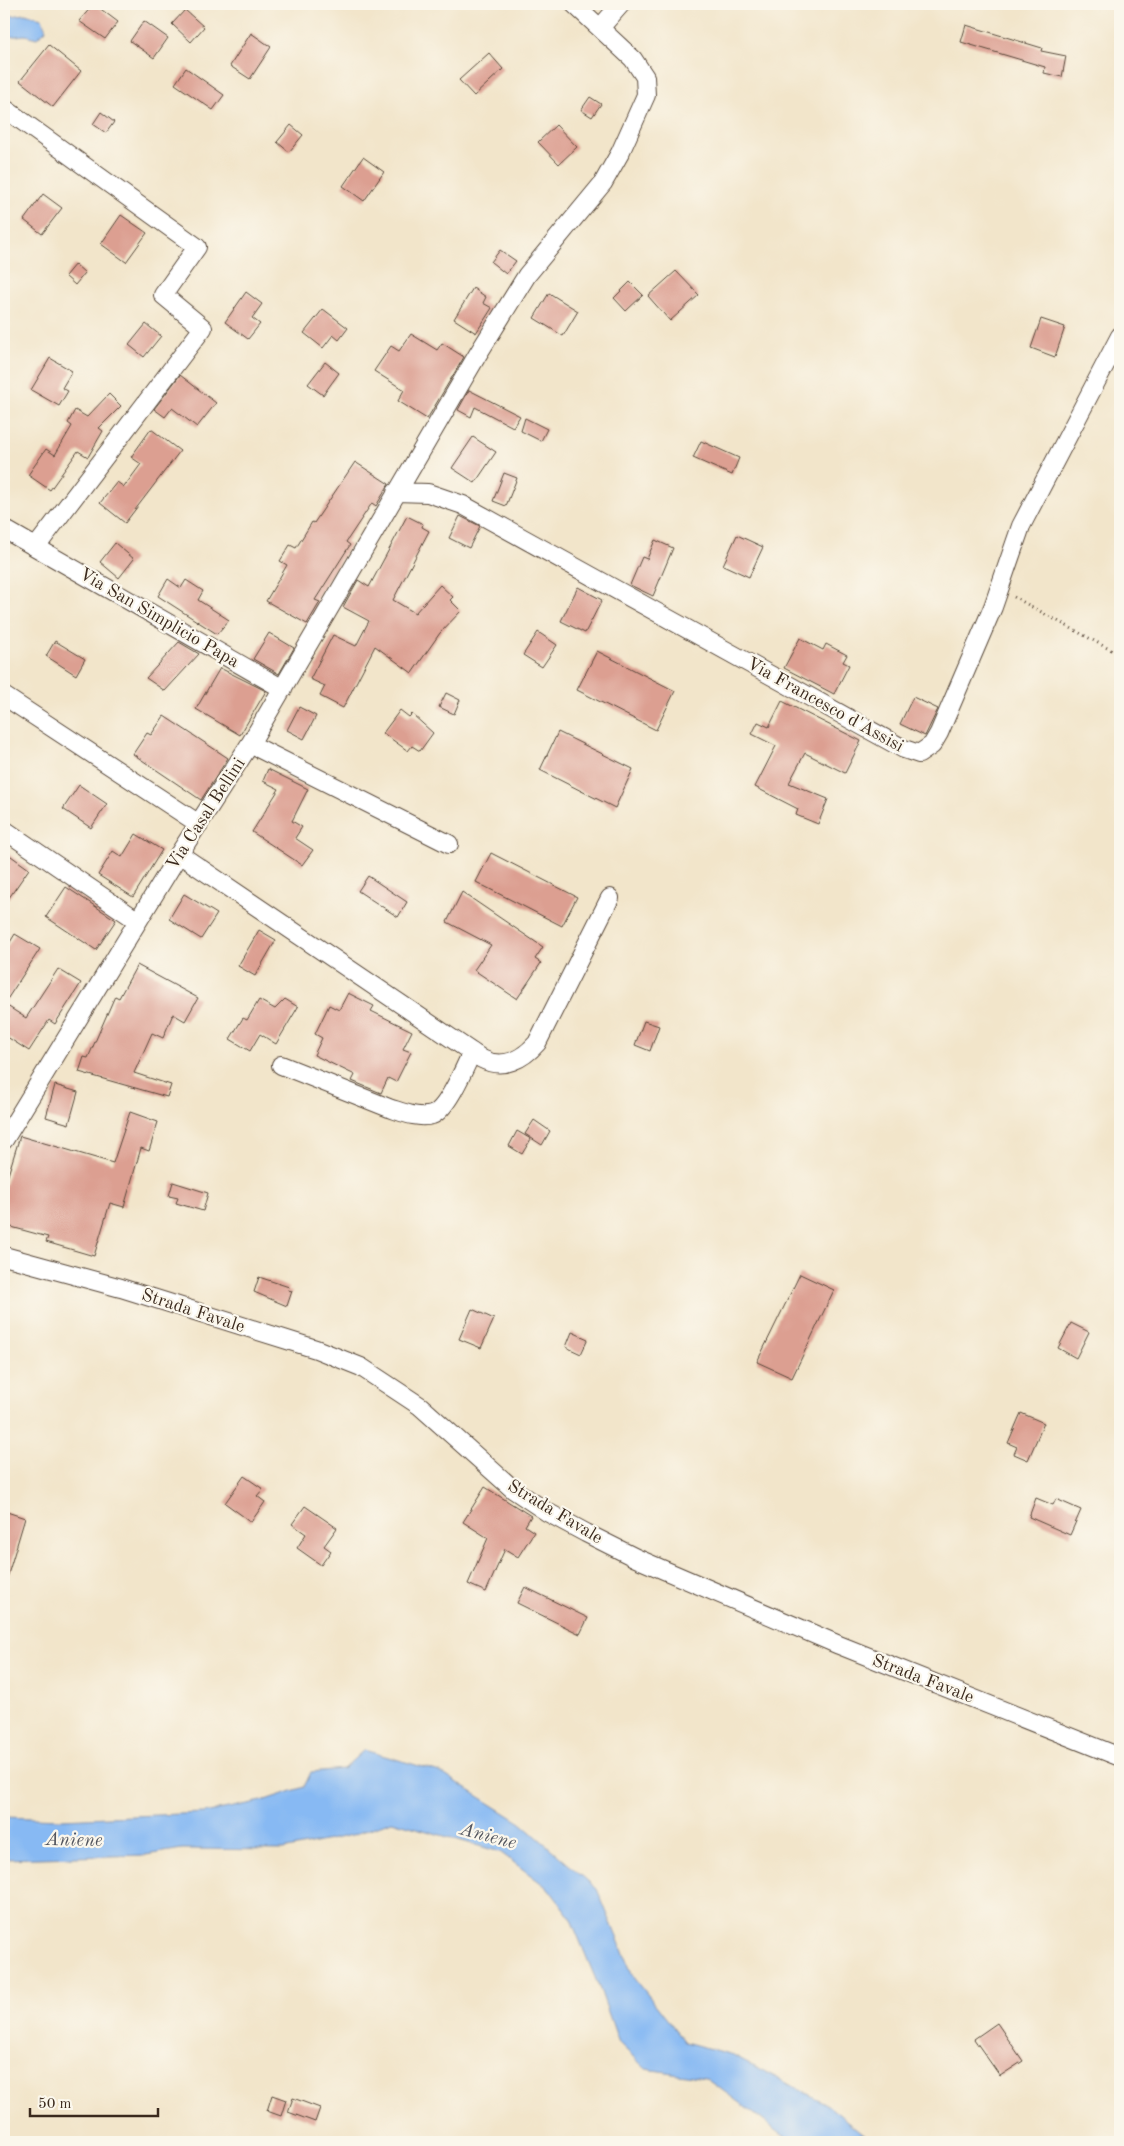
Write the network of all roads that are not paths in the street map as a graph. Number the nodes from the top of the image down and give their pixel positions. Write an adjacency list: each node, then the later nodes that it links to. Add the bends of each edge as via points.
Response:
1 (574, 4): 3 (street)
2 (621, 4): 3 (street)
3 (600, 28): 6 (street, Via Casal Bellini, via 633,59 645,77 647,89 644,100 610,173 527,275)
4 (4, 108): 8 (street, via 197,246 163,296 203,328)
5 (1120, 336): 6 (street, Via Francesco d'Assisi, via 1027,515 1013,546 1000,590 936,740 924,752 915,753 463,506 428,493)
6 (399, 488): 9 (street, Via Casal Bellini)
7 (4, 529): 8 (street, Via San Simplicio Papa)
8 (36, 547): 9 (street, Via San Simplicio Papa)
9 (282, 689): 11 (street, Via Casal Bellini)
10 (4, 696): 12 (street)
11 (250, 744): 12 (street, Via Casal Bellini); 14 (street)
12 (199, 824): 15 (street, Via Casal Bellini)
13 (6, 831): 17 (street)
14 (448, 844)
15 (179, 854): 17 (street, Via Casal Bellini); 18 (street)
16 (610, 898): 18 (street, via 542,1035 532,1048 516,1060 498,1063 486,1061)
17 (138, 921): 20 (street, Via Casal Bellini)
18 (472, 1052): 19 (street, via 444,1104 436,1113 427,1116 389,1108)
19 (281, 1065)
20 (4, 1140)
21 (4, 1256): 22 (street, Strada Favale, via 121,1288 327,1353 361,1367 420,1406 514,1490 603,1542 839,1646)
22 (1120, 1757)

